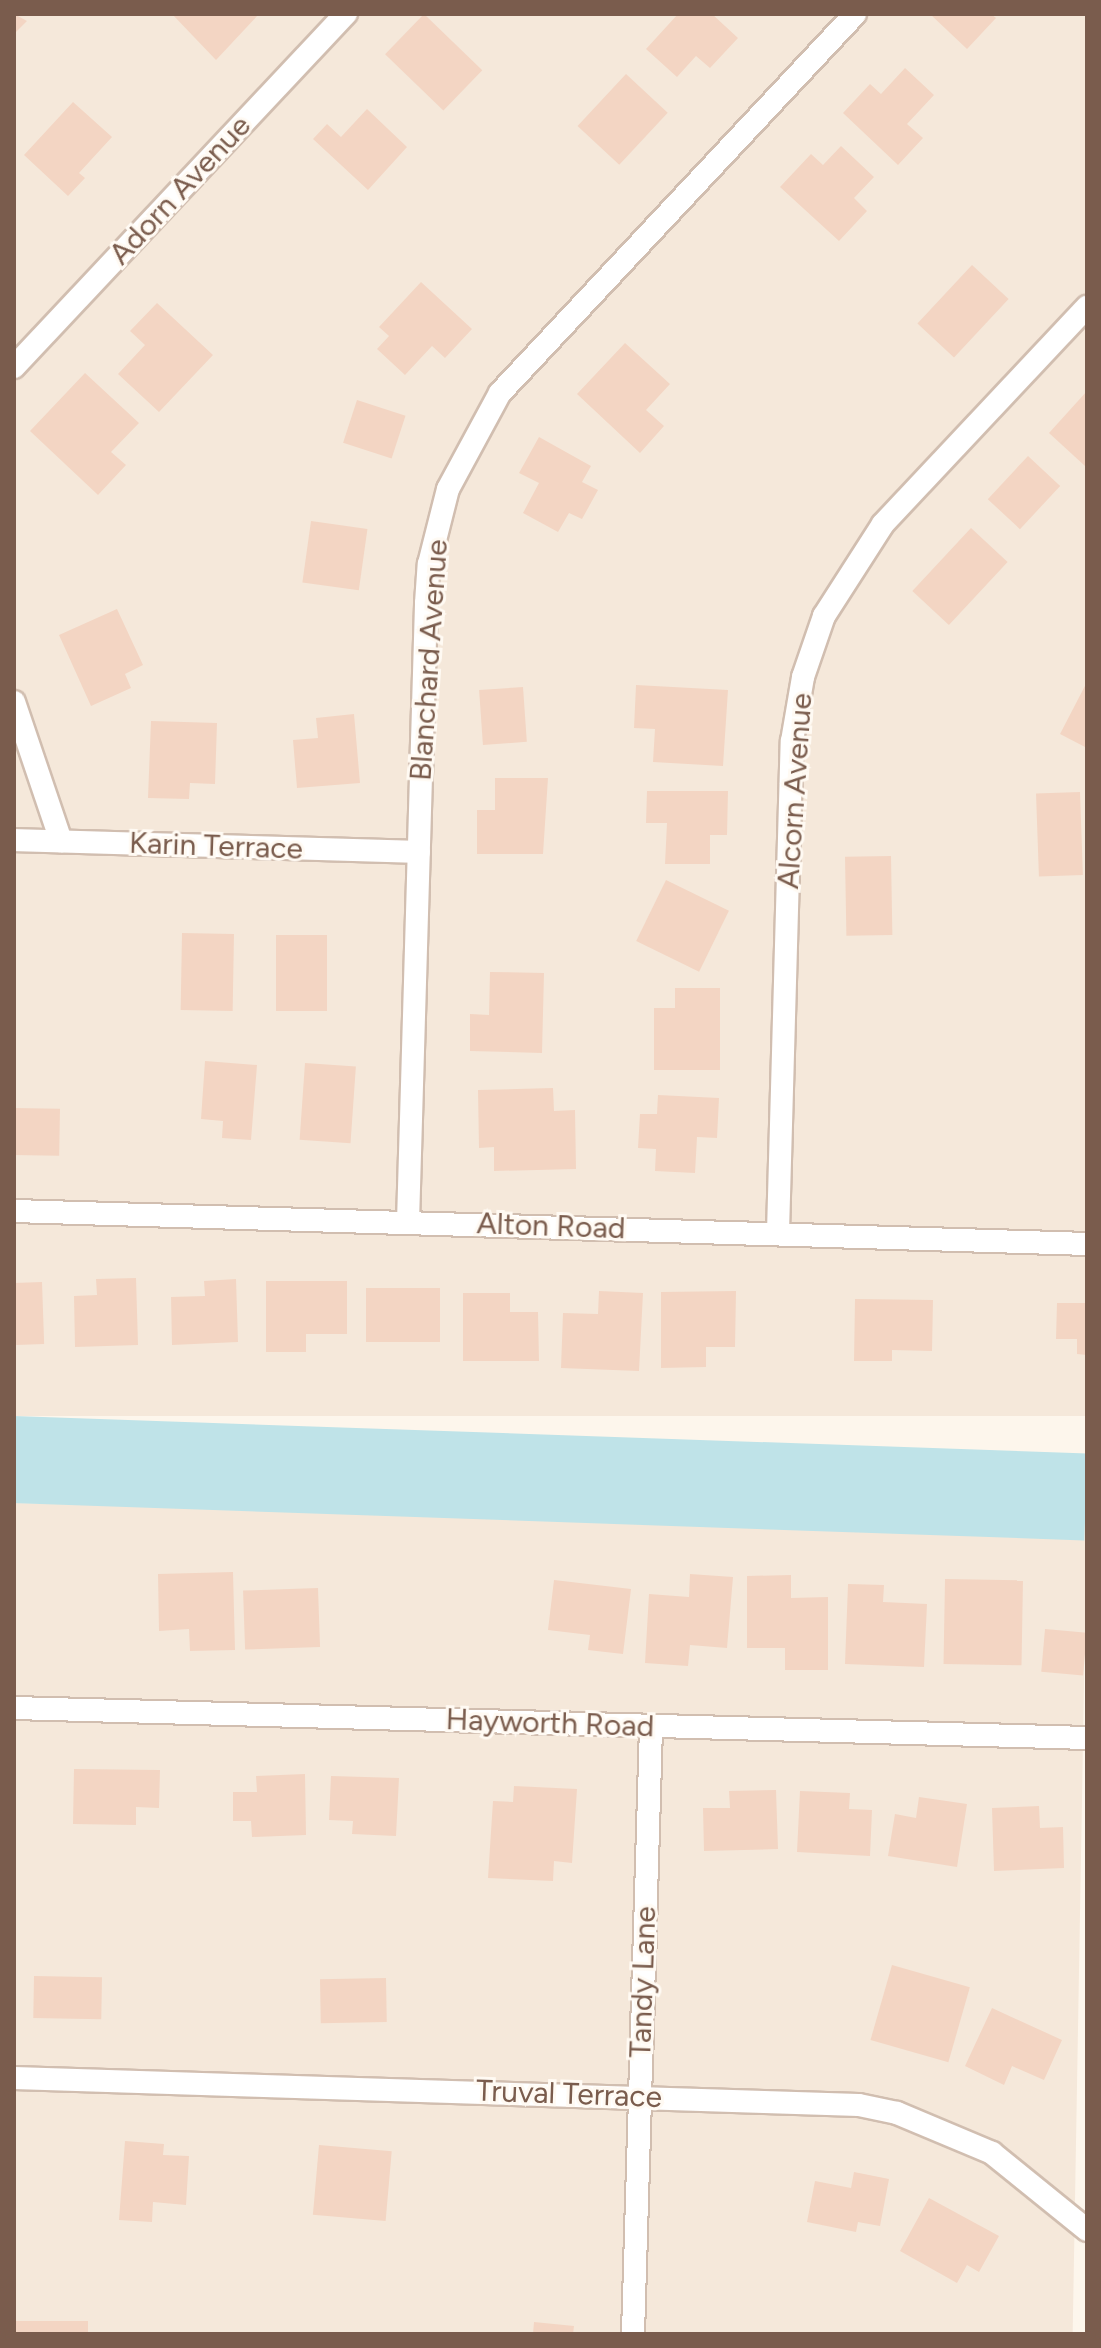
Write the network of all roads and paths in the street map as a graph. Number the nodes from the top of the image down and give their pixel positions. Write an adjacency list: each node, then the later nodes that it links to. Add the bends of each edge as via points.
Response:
1 (346, 14): 4 (street, Adorn Avenue)
2 (855, 14): 8 (street, Blanchard Avenue, via 500,393 479,425 448,489 429,564)
3 (1087, 307): 11 (street, Alcorn Avenue, via 883,524 824,616 803,677 792,741)
4 (14, 367)
5 (14, 702): 7 (street)
6 (14, 840): 7 (street, Karin Terrace)
7 (61, 841): 8 (street, Karin Terrace)
8 (419, 852): 10 (street, Blanchard Avenue)
9 (14, 1211): 10 (street, Alton Road)
10 (408, 1222): 11 (street, Alton Road)
11 (778, 1232): 12 (street, Alton Road)
12 (1087, 1244)
13 (14, 1708): 14 (street, Hayworth Road)
14 (651, 1726): 15 (street, Hayworth Road); 17 (street, Tandy Lane)
15 (1087, 1738)
16 (14, 2078): 17 (street, Truval Terrace)
17 (640, 2096): 18 (street, Truval Terrace, via 821,2101 897,2113 992,2153); 19 (street, Tandy Lane)
18 (1087, 2230)
19 (633, 2334)

